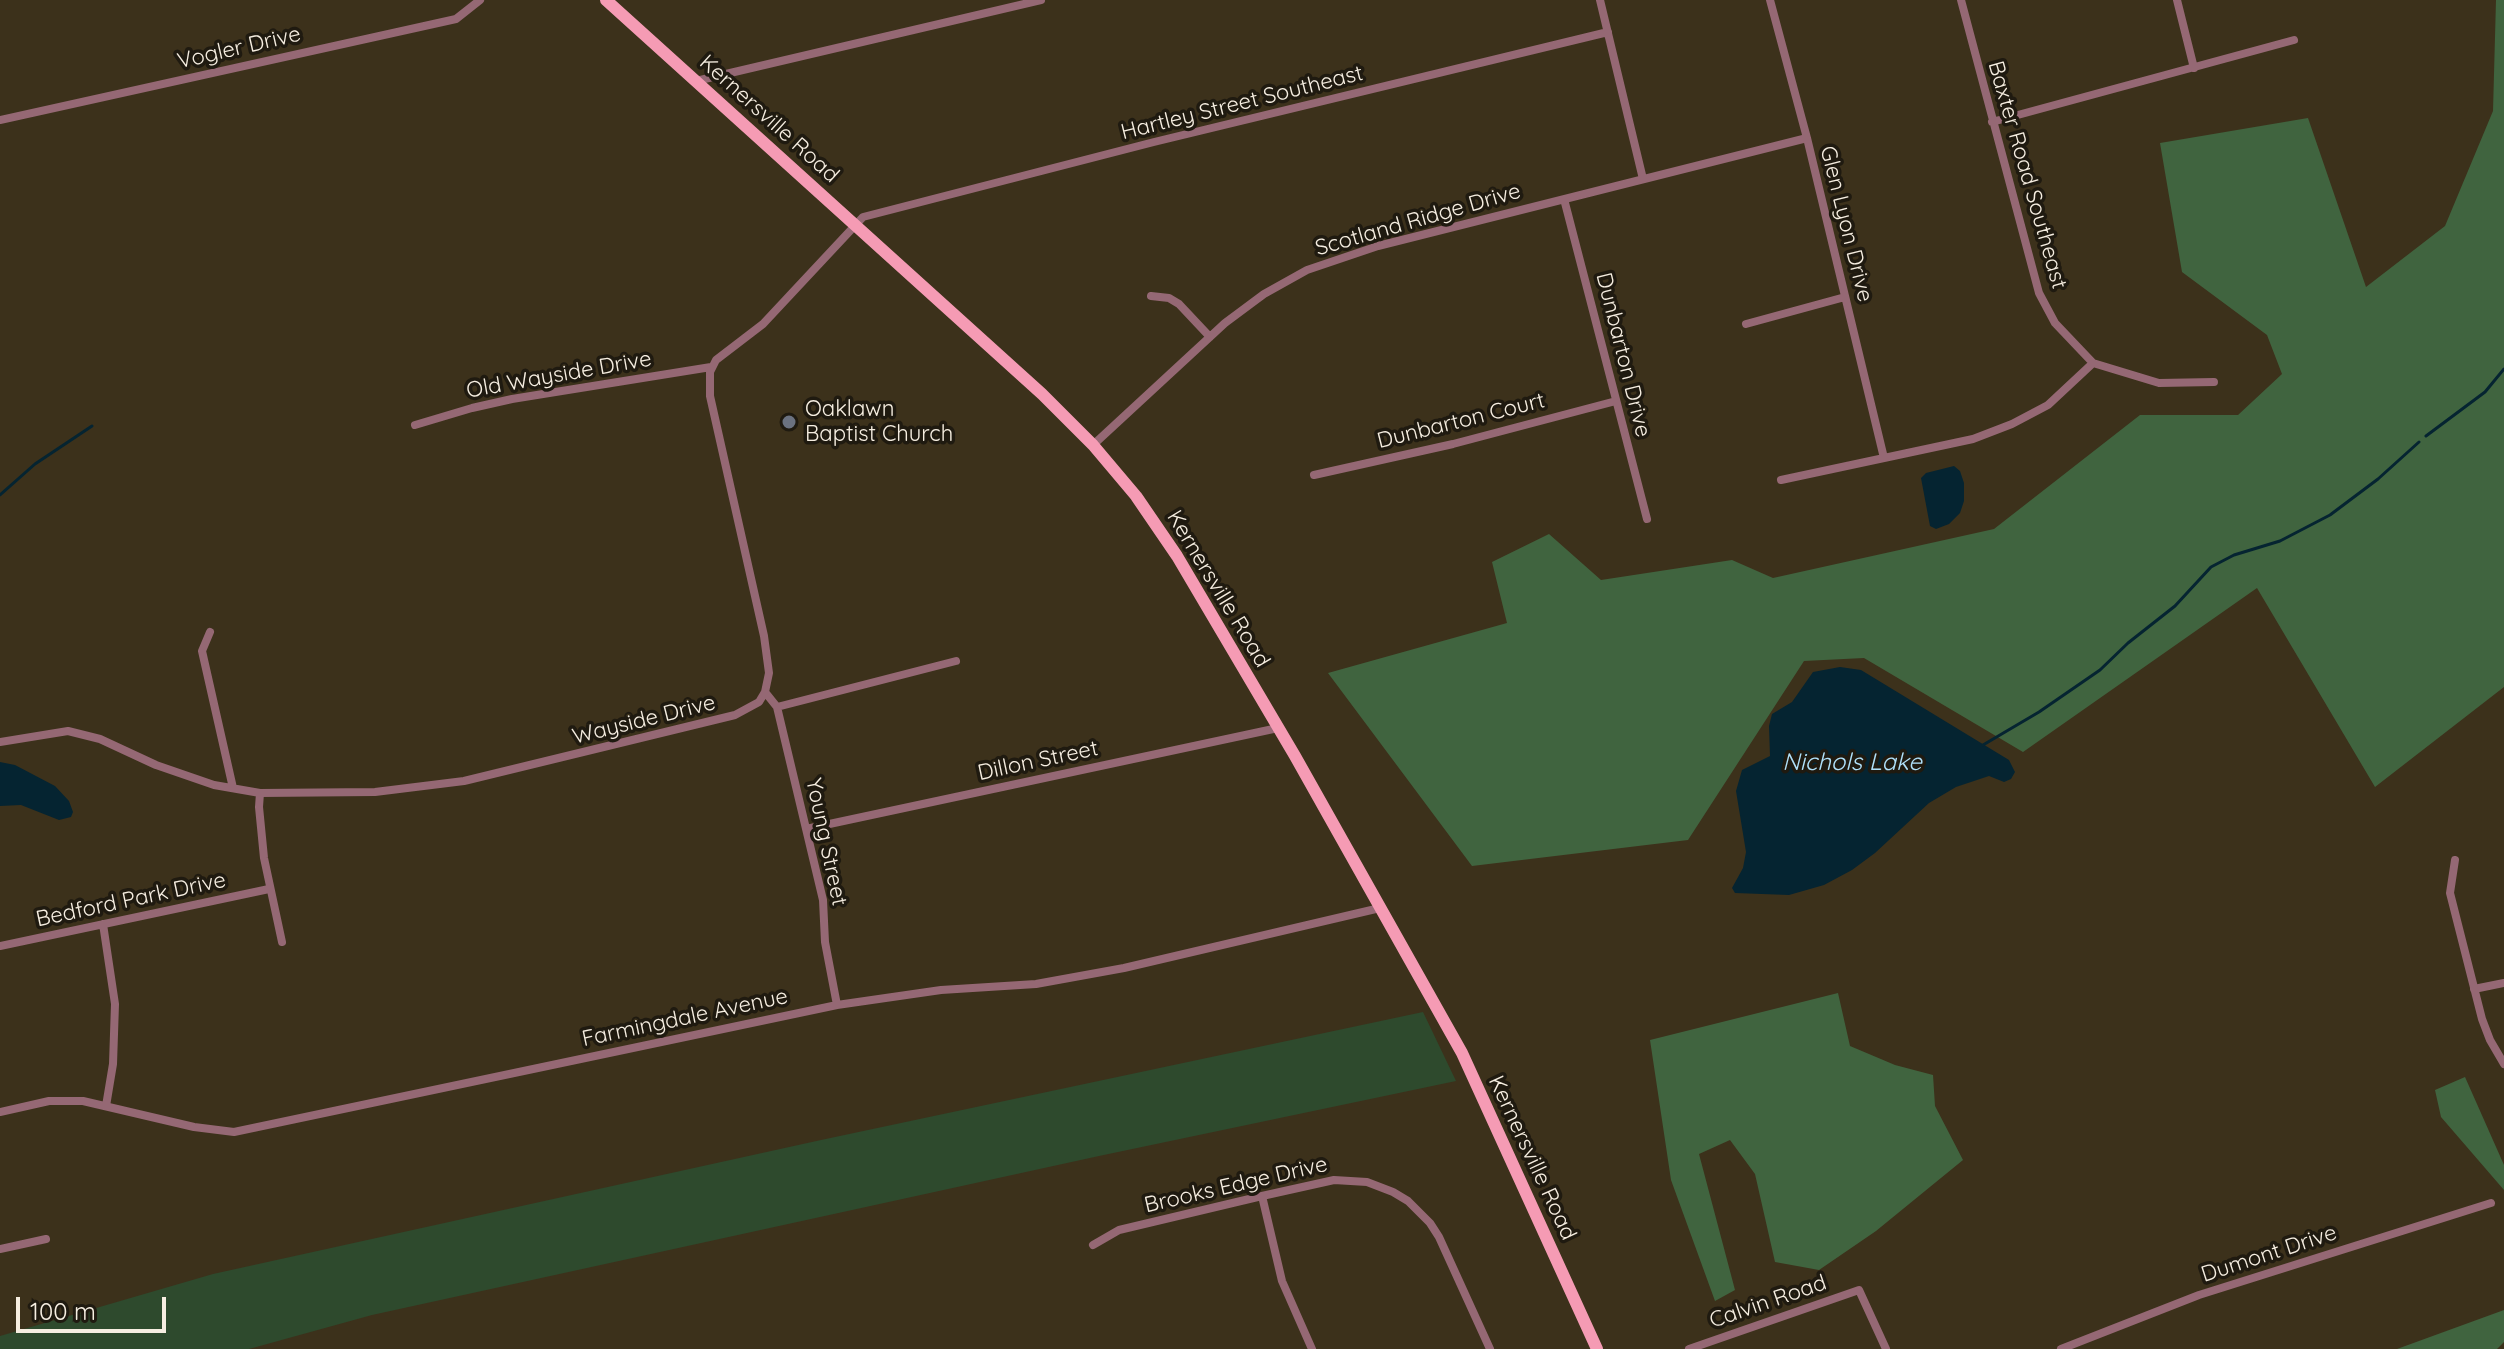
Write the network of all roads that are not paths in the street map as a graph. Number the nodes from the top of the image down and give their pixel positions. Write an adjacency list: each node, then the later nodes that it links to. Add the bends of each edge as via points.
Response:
1 (480, 0): 12 (street, Vogler Drive, via 456,19)
2 (606, 0): 11 (main road, Kernersville Road)
3 (1041, 0): 11 (street)
4 (1600, 0): 8 (street)
5 (1770, 0): 14 (street, Glen Lyon Drive)
6 (1961, 0): 13 (street, Baxter Road Southeast)
7 (2177, 0): 10 (street)
8 (1608, 32): 15 (street); 17 (street, Hartley Street Southeast, via 1139,146 863,217)
9 (2294, 40): 10 (street)
10 (2194, 68): 13 (street)
11 (696, 81): 17 (main road, Kernersville Road)
12 (0, 120)
13 (1992, 122): 22 (street, Baxter Road Southeast, via 2039,293 2055,323)
14 (1807, 138): 15 (street, Scotland Ridge Drive); 19 (street, Glen Lyon Drive)
15 (1643, 179): 16 (street, Scotland Ridge Drive)
16 (1564, 199): 21 (street, Scotland Ridge Drive, via 1330,260 1264,294); 25 (street, Dunbarton Drive)
17 (857, 224): 23 (street, via 772,315); 27 (main road, Kernersville Road)
18 (1151, 296): 21 (street, via 1179,304)
19 (1845, 297): 20 (street); 28 (street, Glen Lyon Drive)
20 (1746, 324)
21 (1210, 337): 27 (street, Scotland Ridge Drive)
22 (2093, 363): 24 (street, Baxter Road Southeast, via 2159,383); 28 (street, via 2055,400 2012,424 1973,439)
23 (711, 367): 26 (street, Old Wayside Drive, via 512,399); 34 (street, via 710,396 767,652)
24 (2214, 382)
25 (1616, 401): 29 (street, Dunbarton Court); 31 (street, Dunbarton Drive)
26 (415, 425)
27 (1093, 445): 36 (main road, Kernersville Road, via 1177,556)
28 (1884, 458): 30 (street)
29 (1314, 475)
30 (1781, 480)
31 (1647, 519)
32 (210, 632): 38 (street, via 202,651)
33 (956, 661): 35 (street)
34 (765, 692): 35 (street, Young Street); 39 (street, Wayside Drive, via 748,709 722,719 464,781 375,792)
35 (777, 707): 40 (street, Young Street)
36 (1278, 728): 40 (street, Dillon Street); 43 (main road, Kernersville Road)
37 (0, 742): 38 (street, Wayside Drive, via 55,732 82,734 189,778)
38 (233, 788): 39 (street, Wayside Drive)
39 (260, 793): 42 (street)
40 (806, 829): 49 (street, Young Street, via 823,900)
41 (2455, 860): 48 (street, via 2450,893)
42 (269, 889): 44 (street, Bedford Park Drive); 45 (street)
43 (1380, 908): 49 (street, Farmingdale Avenue, via 1067,979); 60 (main road, Kernersville Road, via 1462,1053)
44 (103, 924): 46 (street, Bedford Park Drive); 51 (street, via 115,1004)
45 (282, 942)
46 (0, 946)
47 (2504, 983): 48 (street)
48 (2474, 989): 50 (street, via 2490,1040)
49 (837, 1005): 51 (street, Farmingdale Avenue, via 234,1132)
50 (2504, 1064)
51 (106, 1106): 52 (street, Farmingdale Avenue, via 63,1100)
52 (0, 1112)
53 (1262, 1196): 56 (street, Brooks Edge Drive, via 1119,1230); 58 (street, via 1282,1281); 59 (street, Brooks Edge Drive, via 1351,1180 1382,1187 1408,1201 1439,1237)
54 (2491, 1203): 63 (street, Dumont Drive, via 2199,1295)
55 (46, 1239): 57 (street)
56 (1093, 1245)
57 (0, 1249)
58 (1312, 1349)
59 (1490, 1349)
60 (1597, 1349)
61 (1689, 1349): 62 (street, Calvin Road, via 1859,1290)
62 (1886, 1349)
63 (2061, 1349)

